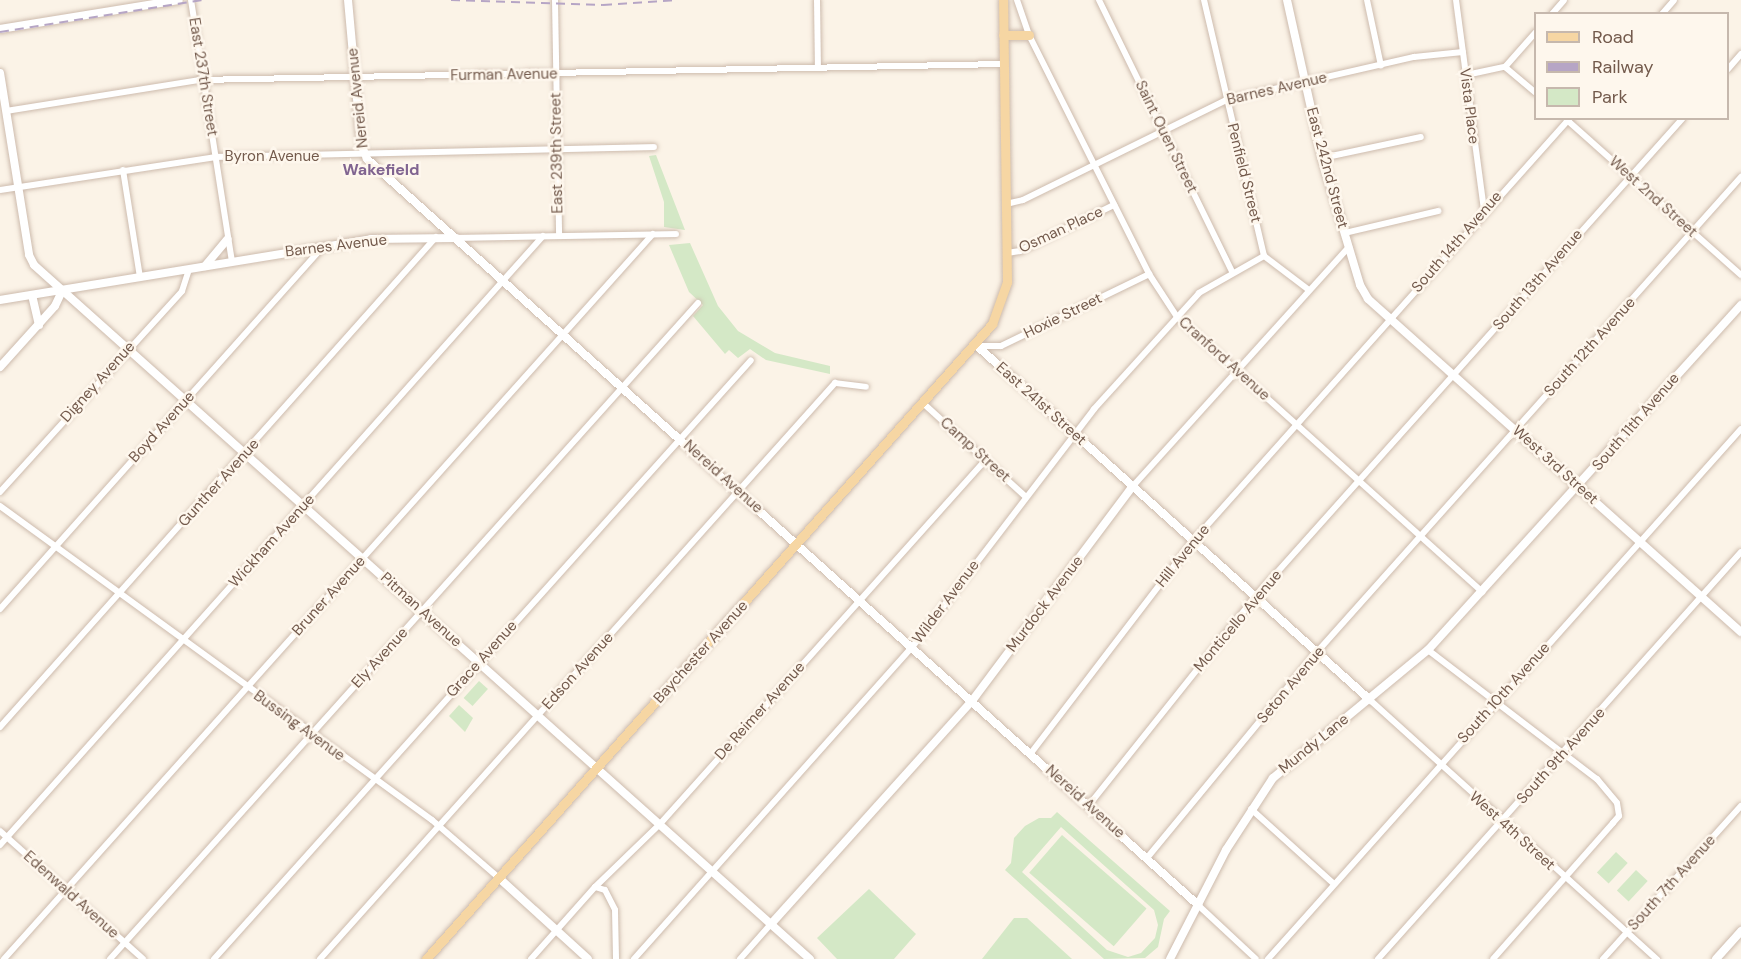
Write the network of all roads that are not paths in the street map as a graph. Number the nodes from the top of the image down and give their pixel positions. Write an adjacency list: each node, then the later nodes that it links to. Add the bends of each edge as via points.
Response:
1 (179, 0): 17 (street)
2 (190, 0): 32 (street, East 237th Street)
3 (348, 0): 31 (street, Nereid Avenue)
4 (555, 0): 29 (street, East 239th Street)
5 (817, 0): 26 (street)
6 (1003, 0): 19 (main road)
7 (1017, 0): 20 (street, Cranford Avenue)
8 (1099, 0): 40 (street, Saint Ouen Street)
9 (1204, 0): 35 (street, Penfield Street)
10 (1287, 0): 33 (street, East 242nd Street)
11 (1367, 0): 24 (street)
12 (1456, 0): 21 (street, Vista Place)
13 (1564, 0): 15 (street)
14 (1674, 0): 16 (street)
15 (1554, 12)
16 (1664, 12)
17 (0, 29)
18 (1534, 34): 25 (street)
19 (1003, 35): 20 (main road); 23 (main road)
20 (1029, 35): 47 (street, Cranford Avenue)
21 (1463, 52): 24 (street, Barnes Avenue); 30 (street, Vista Place)
22 (1741, 54): 27 (street)
23 (1004, 64): 26 (street, Furman Avenue); 53 (main road)
24 (1381, 66): 33 (street, Barnes Avenue)
25 (1505, 67): 30 (street); 34 (street)
26 (818, 68): 29 (street, Furman Avenue)
27 (1729, 68)
28 (0, 74): 36 (street)
29 (556, 74): 31 (street, Furman Avenue); 43 (street, East 239th Street)
30 (1466, 75): 55 (street, Vista Place)
31 (355, 78): 32 (street, Furman Avenue); 44 (street, Nereid Avenue)
32 (203, 80): 36 (street, Furman Avenue); 45 (street, East 237th Street)
33 (1305, 83): 35 (street, Barnes Avenue); 46 (street, East 242nd Street)
34 (1534, 91)
35 (1226, 100): 40 (street, Barnes Avenue); 69 (street, Penfield Street)
36 (6, 111): 51 (street)
37 (1567, 120): 55 (street, South 14th Avenue)
38 (1569, 120): 49 (street, West 2nd Street)
39 (1681, 120): 49 (street, South 13th Avenue)
40 (1163, 130): 47 (street, Barnes Avenue); 73 (street, Saint Ouen Street)
41 (1421, 137): 46 (street)
42 (654, 147): 43 (street, Byron Avenue)
43 (557, 151): 44 (street, Byron Avenue); 61 (street, East 239th Street)
44 (365, 156): 45 (street, Byron Avenue); 64 (street, Nereid Avenue)
45 (216, 157): 48 (street, Byron Avenue); 65 (street, East 237th Street)
46 (1322, 158): 58 (street, East 242nd Street)
47 (1095, 164): 53 (street, Barnes Avenue, via 1020,201); 54 (street, Cranford Avenue)
48 (123, 170): 51 (street, Byron Avenue); 76 (street)
49 (1630, 175): 57 (street, West 2nd Street); 95 (street, South 13th Avenue)
50 (1741, 177): 57 (street, South 12th Avenue)
51 (19, 187): 52 (street, Byron Avenue); 79 (street, Pitman Avenue, via 32,261)
52 (0, 190)
53 (1005, 204): 68 (main road)
54 (1114, 205): 68 (street, Osman Place, via 1020,251); 74 (street, Cranford Avenue)
55 (1484, 211): 86 (street, South 14th Avenue)
56 (1438, 212): 58 (street)
57 (1692, 232): 75 (street, West 2nd Street); 102 (street, South 12th Avenue)
58 (1345, 233): 67 (street, East 242nd Street)
59 (653, 234): 60 (street, Barnes Avenue); 61 (street, Barnes Avenue); 88 (street, Bruner Avenue)
60 (676, 234)
61 (559, 235): 62 (street, Barnes Avenue)
62 (543, 236): 64 (street, Barnes Avenue); 77 (street, Wickham Avenue)
63 (436, 237): 64 (street, Barnes Avenue); 66 (street, Barnes Avenue, via 371,238); 106 (street, Gunther Avenue)
64 (456, 238): 77 (street, Nereid Avenue)
65 (228, 239): 70 (street, East 237th Street); 71 (street)
66 (324, 246): 70 (street, Barnes Avenue); 98 (street, Boyd Avenue)
67 (1349, 247): 78 (street, Murdock Avenue); 81 (street, East 242nd Street)
68 (1006, 253): 89 (main road, via 1003,302)
69 (1264, 256): 73 (street, Wilder Avenue); 78 (street)
70 (232, 261): 71 (street, Barnes Avenue)
71 (205, 266): 72 (street, Barnes Avenue)
72 (189, 269): 76 (street, Barnes Avenue); 90 (street, Digney Avenue, via 185,286)
73 (1233, 273): 85 (street, Wilder Avenue, via 1199,293)
74 (1149, 274): 85 (street, Cranford Avenue); 89 (street, Hoxie Street, via 1001,346)
75 (1741, 274)
76 (140, 277): 79 (street, Barnes Avenue)
77 (504, 282): 88 (street, Nereid Avenue); 115 (street, Wickham Avenue)
78 (1309, 290): 94 (street, Murdock Avenue)
79 (62, 291): 80 (street, Barnes Avenue); 87 (street); 90 (street, Pitman Avenue)
80 (32, 295): 82 (street, Barnes Avenue); 87 (street)
81 (1368, 299): 86 (street, West 3rd Street)
82 (0, 300)
83 (698, 303): 96 (street, Ely Avenue)
84 (1741, 304): 110 (street, South 11th Avenue)
85 (1177, 317): 94 (street, Cranford Avenue); 103 (street, Wilder Avenue)
86 (1389, 319): 93 (street, South 14th Avenue); 95 (street, West 3rd Street)
87 (39, 325): 92 (street)
88 (563, 335): 96 (street, Nereid Avenue); 123 (street, Bruner Avenue)
89 (975, 345): 99 (main road, Baychester Avenue); 103 (street, East 241st Street)
90 (128, 349): 98 (street, Pitman Avenue); 112 (street, Digney Avenue)
91 (751, 360): 104 (street, Grace Avenue)
92 (0, 367)
93 (1346, 368): 100 (street, Hill Avenue)
94 (1236, 371): 100 (street, Cranford Avenue); 109 (street, Murdock Avenue)
95 (1453, 376): 102 (street, West 3rd Street); 105 (street, South 13th Avenue)
96 (622, 387): 104 (street, Nereid Avenue); 130 (street, Ely Avenue)
97 (866, 387): 111 (street, Edson Avenue, via 835,383)
98 (186, 401): 106 (street, Pitman Avenue); 121 (street, Boyd Avenue)
99 (923, 403): 107 (street, Camp Street); 120 (main road, Baychester Avenue)
100 (1297, 424): 108 (street, Cranford Avenue); 119 (street, Hill Avenue)
101 (1741, 429): 118 (street, South 10th Avenue)
102 (1516, 431): 110 (street, West 3rd Street); 116 (street, South 12th Avenue)
103 (1074, 433): 109 (street, East 241st Street); 113 (street, Wilder Avenue)
104 (680, 438): 111 (street, Nereid Avenue); 136 (street, Grace Avenue)
105 (1393, 442): 108 (street, Monticello Avenue)
106 (245, 453): 115 (street, Pitman Avenue); 125 (street, Gunther Avenue)
107 (985, 460): 113 (street, Camp Street); 128 (street, De Reimer Avenue)
108 (1359, 480): 117 (street, Cranford Avenue); 127 (street, Monticello Avenue)
109 (1133, 486): 119 (street, East 241st Street); 139 (street, Murdock Avenue)
110 (1578, 487): 118 (street, West 3rd Street); 124 (street, South 11th Avenue)
111 (738, 491): 120 (street, Nereid Avenue); 141 (street, Edson Avenue)
112 (0, 492)
113 (1026, 497): 133 (street, Wilder Avenue)
114 (0, 506): 121 (street, Bussing Avenue)
115 (304, 506): 123 (street, Pitman Avenue); 132 (street, Wickham Avenue)
116 (1439, 516): 117 (street, Seton Avenue)
117 (1421, 536): 124 (street, Cranford Avenue); 135 (street, Seton Avenue)
118 (1640, 540): 126 (street, West 3rd Street); 140 (street, South 10th Avenue)
119 (1193, 541): 127 (street, East 241st Street); 145 (street, Hill Avenue)
120 (798, 543): 128 (street, Nereid Avenue); 147 (main road, Baychester Avenue)
121 (54, 549): 125 (street, Bussing Avenue); 129 (street, Boyd Avenue)
122 (1741, 552): 126 (street, South 9th Avenue)
123 (363, 558): 130 (street, Pitman Avenue); 137 (street, Bruner Avenue)
124 (1482, 592): 134 (street, Mundy Lane)
125 (120, 593): 132 (street, Bussing Avenue); 142 (street, Gunther Avenue)
126 (1701, 596): 131 (street, West 3rd Street); 144 (street, South 9th Avenue, via 1648,661)
127 (1255, 597): 135 (street, East 241st Street); 149 (street, Monticello Avenue)
128 (861, 600): 133 (street, Nereid Avenue); 153 (street, De Reimer Avenue)
129 (0, 609)
130 (422, 611): 136 (street, Pitman Avenue); 143 (street, Ely Avenue)
131 (1741, 632)
132 (185, 638): 137 (street, Bussing Avenue); 156 (street, Wickham Avenue)
133 (913, 646): 139 (street, Nereid Avenue); 159 (street, Wilder Avenue)
134 (1428, 650): 138 (street, Mundy Lane); 140 (street)
135 (1317, 652): 138 (street, East 241st Street); 158 (street, Seton Avenue)
136 (480, 662): 141 (street, Pitman Avenue); 148 (street, Grace Avenue)
137 (247, 688): 143 (street, Bussing Avenue); 164 (street, Bruner Avenue)
138 (1370, 700): 146 (street, West 4th Street); 151 (street, Mundy Lane, via 1283,768)
139 (972, 701): 145 (street, Nereid Avenue); 166 (street, Murdock Avenue)
140 (1497, 702): 144 (street); 146 (street, South 10th Avenue)
141 (539, 715): 147 (street, Pitman Avenue); 154 (street, Edson Avenue)
142 (0, 727)
143 (311, 735): 148 (street, Bussing Avenue); 170 (street, Ely Avenue)
144 (1563, 752): 152 (street, South 9th Avenue); 161 (street, via 1611,793 1619,812 1602,838)
145 (1031, 753): 149 (street, Nereid Avenue)
146 (1439, 766): 152 (street, West 4th Street); 162 (street, South 10th Avenue)
147 (597, 767): 153 (street, Pitman Avenue); 160 (main road, Baychester Avenue)
148 (376, 779): 154 (street, Bussing Avenue); 174 (street, Grace Avenue)
149 (1089, 805): 158 (street, Nereid Avenue)
150 (1741, 806): 169 (street, South 7th Avenue)
151 (1250, 808): 162 (street); 165 (street, Mundy Lane)
152 (1501, 822): 161 (street, West 4th Street); 186 (street, South 9th Avenue)
153 (660, 824): 159 (street, Pitman Avenue); 163 (street, De Reimer Avenue)
154 (439, 826): 160 (street, Bussing Avenue); 175 (street, Edson Avenue)
155 (0, 831): 156 (street, Edenwald Avenue)
156 (7, 837): 157 (street, Wickham Avenue); 164 (street, Edenwald Avenue)
157 (0, 845)
158 (1147, 858): 165 (street, Nereid Avenue)
159 (712, 872): 166 (street, Pitman Avenue); 180 (street, Wilder Avenue)
160 (499, 878): 167 (street, Bussing Avenue); 176 (main road, Baychester Avenue)
161 (1564, 878): 169 (street, West 4th Street); 187 (street)
162 (1333, 883): 185 (street, South 10th Avenue)
163 (595, 887): 167 (street, De Reimer Avenue); 179 (street, via 605,890 615,910)
164 (66, 890): 170 (street, Edenwald Avenue); 171 (street, Bruner Avenue)
165 (1198, 905): 183 (street, Mundy Lane); 184 (street)
166 (771, 924): 181 (street, Murdock Avenue); 182 (street, Pitman Avenue)
167 (556, 931): 177 (street, De Reimer Avenue); 178 (street, Bussing Avenue)
168 (1741, 931): 190 (street)
169 (1627, 933): 188 (street, South 7th Avenue); 189 (street, West 4th Street)
170 (125, 943): 172 (street, Ely Avenue); 173 (street, Edenwald Avenue)
171 (4, 959)
172 (110, 959)
173 (143, 959)
174 (214, 959)
175 (320, 959)
176 (426, 959)
177 (531, 959)
178 (588, 959)
179 (616, 959)
180 (634, 959)
181 (740, 959)
182 (810, 959)
183 (1170, 959)
184 (1256, 959)
185 (1268, 959)
186 (1378, 959)
187 (1493, 959)
188 (1603, 959)
189 (1657, 959)
190 (1716, 959)

